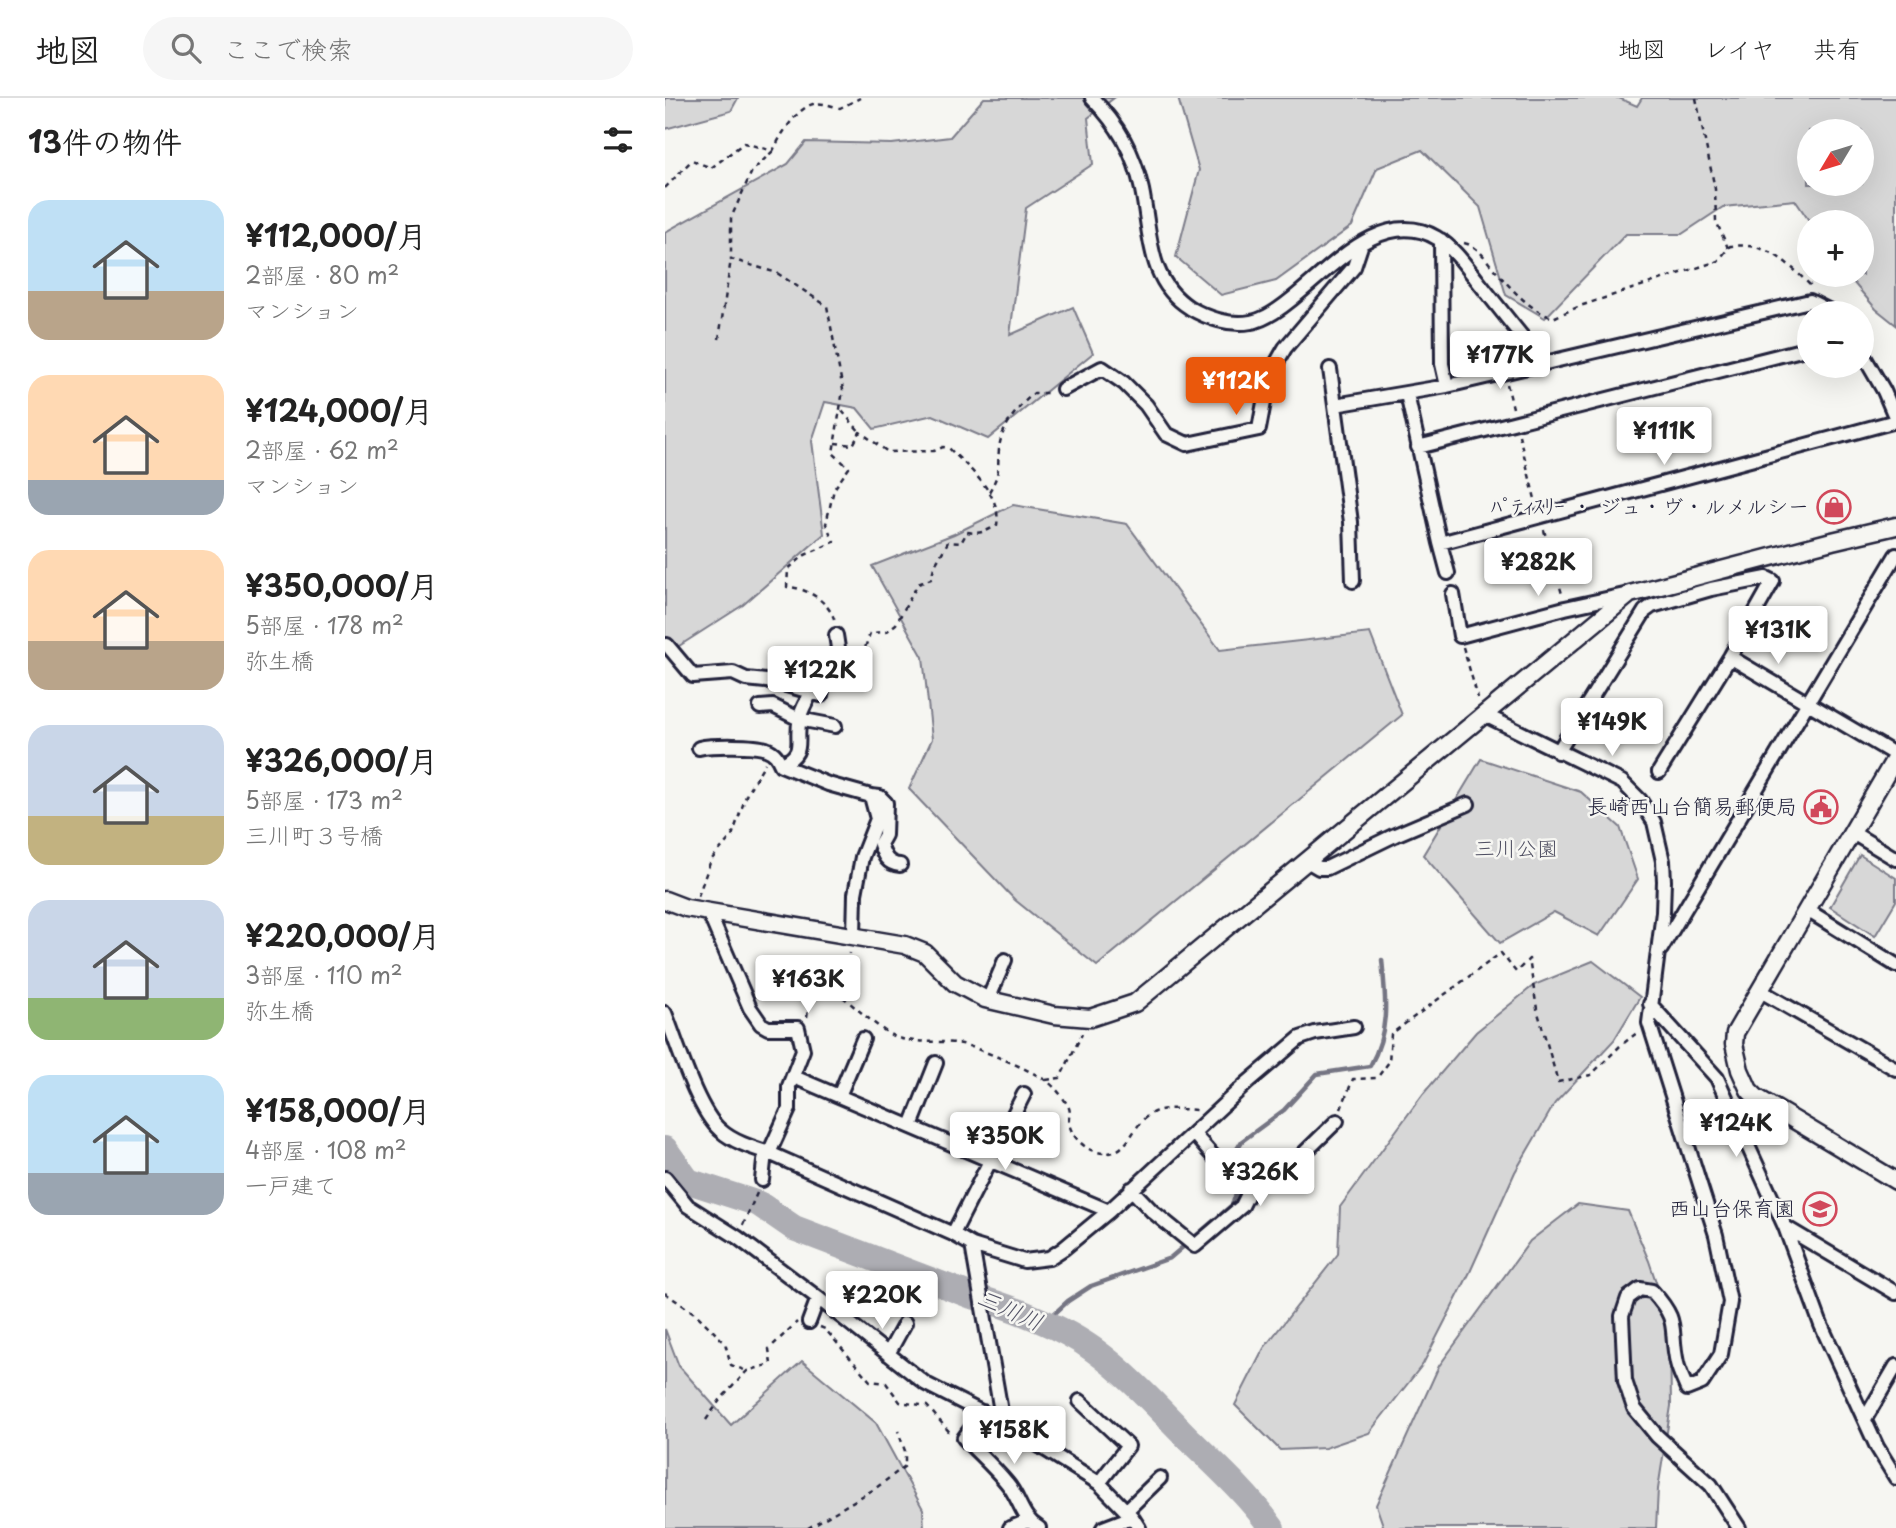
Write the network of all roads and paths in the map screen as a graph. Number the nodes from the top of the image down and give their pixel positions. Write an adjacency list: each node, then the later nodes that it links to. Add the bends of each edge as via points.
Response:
1 (860, 98): 4 (path, via 840,108 810,105 782,130)
2 (1092, 98): 6 (street, via 1119,129 1131,156 1159,276 1188,307 1210,318 1250,322 1282,307)
3 (1696, 98): 8 (path, via 1715,189 1716,221)
4 (773, 151): 5 (path, via 744,143 711,168 692,160); 9 (path, via 752,171 731,218)
5 (665, 188)
6 (1362, 243): 7 (street, via 1401,229 1423,230); 19 (street, via 1354,267 1285,348 1269,376 1259,429 1187,444 1166,434 1146,405 1102,368)
7 (1445, 244): 8 (path, via 1467,243 1478,248 1520,296 1553,318 1719,261); 14 (street); 18 (street, via 1442,364)
8 (1728, 248): 10 (path, via 1742,245 1777,254 1810,285)
9 (731, 260): 12 (path); 22 (path, via 777,273 827,306 843,390)
10 (1814, 301)
11 (1797, 304): 14 (street)
12 (719, 339)
13 (1797, 351): 24 (street)
14 (1544, 363): 16 (street)
15 (1330, 369): 21 (street)
16 (1505, 373): 18 (street); 24 (path)
17 (1874, 374): 23 (street)
18 (1447, 386): 20 (street)
19 (1060, 391): 28 (path, via 1034,393 1014,411 999,446 999,474)
20 (1407, 394): 21 (street); 27 (street)
21 (1335, 405): 33 (street, via 1351,522)
22 (841, 410): 25 (path); 26 (path)
23 (1896, 420): 30 (street)
24 (1515, 421): 27 (street)
25 (860, 432): 26 (path, via 853,444); 28 (path, via 888,452 949,448)
26 (835, 443): 36 (path, via 833,453 849,468 834,489 826,524 834,542 788,569 787,587 801,587 818,597 835,617)
27 (1418, 447): 30 (street)
28 (989, 492): 39 (path, via 999,516 997,525 979,534 967,532 961,543 948,542 931,579 918,584 896,624 885,632 870,634 865,648 850,659)
29 (1896, 526): 35 (street)
30 (1440, 543): 32 (street)
31 (1896, 555): 42 (street)
32 (1448, 573)
33 (1353, 581)
34 (1453, 594): 37 (street)
35 (1630, 594): 37 (street); 44 (street)
36 (836, 635): 39 (street)
37 (1460, 636): 44 (path)
38 (667, 645): 41 (street, via 693,677 733,673)
39 (836, 656): 41 (street, via 821,695)
40 (1730, 657): 42 (street); 48 (street, via 1773,581 1767,578 1711,589 1645,611); 51 (street)
41 (811, 692): 45 (street)
42 (1809, 703): 49 (street); 63 (street)
43 (760, 707): 45 (street, via 773,706)
44 (1483, 714): 48 (street); 56 (street)
45 (799, 719): 46 (street); 50 (street, via 799,752)
46 (835, 726)
47 (699, 748): 50 (street, via 757,747 775,754)
48 (1558, 752): 63 (street, via 1622,782 1654,822 1663,871)
49 (1896, 756): 54 (street)
50 (781, 765): 52 (street); 58 (path, via 768,760 747,793 732,836)
51 (1659, 772)
52 (870, 796): 57 (street, via 886,803 885,835 880,844 888,860); 62 (street, via 877,819 862,857)
53 (1468, 804): 56 (street, via 1328,868)
54 (1853, 833): 55 (street); 60 (street)
55 (1896, 859)
56 (1307, 861): 71 (street, via 1135,1003)
57 (900, 866)
58 (702, 879)
59 (665, 900): 61 (street)
60 (1807, 910): 65 (street); 66 (street)
61 (708, 911): 62 (street); 74 (street, via 757,1018 768,1028)
62 (854, 935): 67 (path); 68 (street, via 925,953 955,983)
63 (1657, 956): 69 (street)
64 (1005, 960): 68 (street)
65 (1896, 965)
66 (1759, 990): 77 (street); 78 (street, via 1735,1033)
67 (843, 998): 74 (path, via 810,994 808,1016); 81 (path, via 897,1038 962,1044)
68 (988, 1000): 71 (street)
69 (1650, 1004): 72 (street); 80 (street)
70 (665, 1013): 88 (street, via 710,1118 720,1131)
71 (1090, 1018): 81 (path, via 1060,1078)
72 (1649, 1023): 85 (path, via 1591,1075 1558,1082 1537,1009 1529,959 1516,972 1501,953 1391,1034 1389,1062 1377,1078 1353,1079); 123 (street, via 1716,1235 1730,1302 1721,1354 1702,1383 1687,1390 1677,1364 1674,1325 1667,1307 1652,1291 1640,1289 1628,1298 1622,1315 1625,1381 1634,1408 1657,1436 1711,1485)
73 (1354, 1027): 84 (street, via 1300,1038)
74 (798, 1028): 79 (street, via 803,1050)
75 (863, 1039): 83 (street)
76 (936, 1063): 86 (street)
77 (1896, 1069)
78 (1740, 1070): 80 (street); 93 (street, via 1756,1097)
79 (794, 1077): 83 (street); 88 (street, via 789,1086 789,1109)
80 (1717, 1078): 97 (street)
81 (1046, 1080): 84 (path, via 1070,1110 1069,1123 1081,1144 1103,1153 1118,1152 1154,1112 1174,1108)
82 (1024, 1094): 89 (street)
83 (839, 1096): 86 (street)
84 (1212, 1115): 87 (street)
85 (1337, 1121): 90 (street, via 1297,1160)
86 (911, 1126): 89 (street)
87 (1193, 1133): 90 (street, via 1223,1167); 94 (street)
88 (767, 1152): 92 (street); 98 (street)
89 (991, 1162): 95 (street); 98 (street)
90 (1242, 1171): 94 (street, via 1247,1196 1242,1206 1195,1246)
91 (665, 1178): 102 (street, via 688,1206)
92 (762, 1180): 96 (path)
93 (1896, 1181)
94 (1131, 1189): 95 (street)
95 (1109, 1211): 99 (street, via 1049,1258 1024,1261)
96 (748, 1214)
97 (1785, 1227): 101 (street); 110 (street, via 1821,1325)
98 (953, 1234): 99 (street)
99 (972, 1245): 112 (street)
100 (665, 1293): 107 (path, via 697,1315 725,1343 731,1365)
101 (1896, 1293)
102 (818, 1298): 103 (street); 105 (street)
103 (809, 1322): 107 (path, via 796,1322 769,1349 771,1364); 114 (path, via 825,1329 870,1381 886,1383 900,1402 927,1406 954,1437)
104 (905, 1323): 105 (street)
105 (888, 1354): 109 (street, via 926,1384)
106 (1896, 1366): 110 (street)
107 (747, 1371): 111 (path)
108 (1080, 1401): 117 (street, via 1128,1446)
109 (983, 1412): 112 (street); 114 (street)
110 (1865, 1419): 116 (street)
111 (706, 1420)
112 (1003, 1423): 117 (street)
113 (898, 1431): 120 (path, via 905,1466)
114 (964, 1438): 119 (street, via 1007,1482)
115 (1160, 1478): 118 (street)
116 (1896, 1478)
117 (1099, 1483): 118 (street)
118 (1133, 1519): 122 (street)
119 (1033, 1525): 121 (street)
120 (808, 1528)
121 (1010, 1528)
122 (1103, 1528)
123 (1739, 1528)

